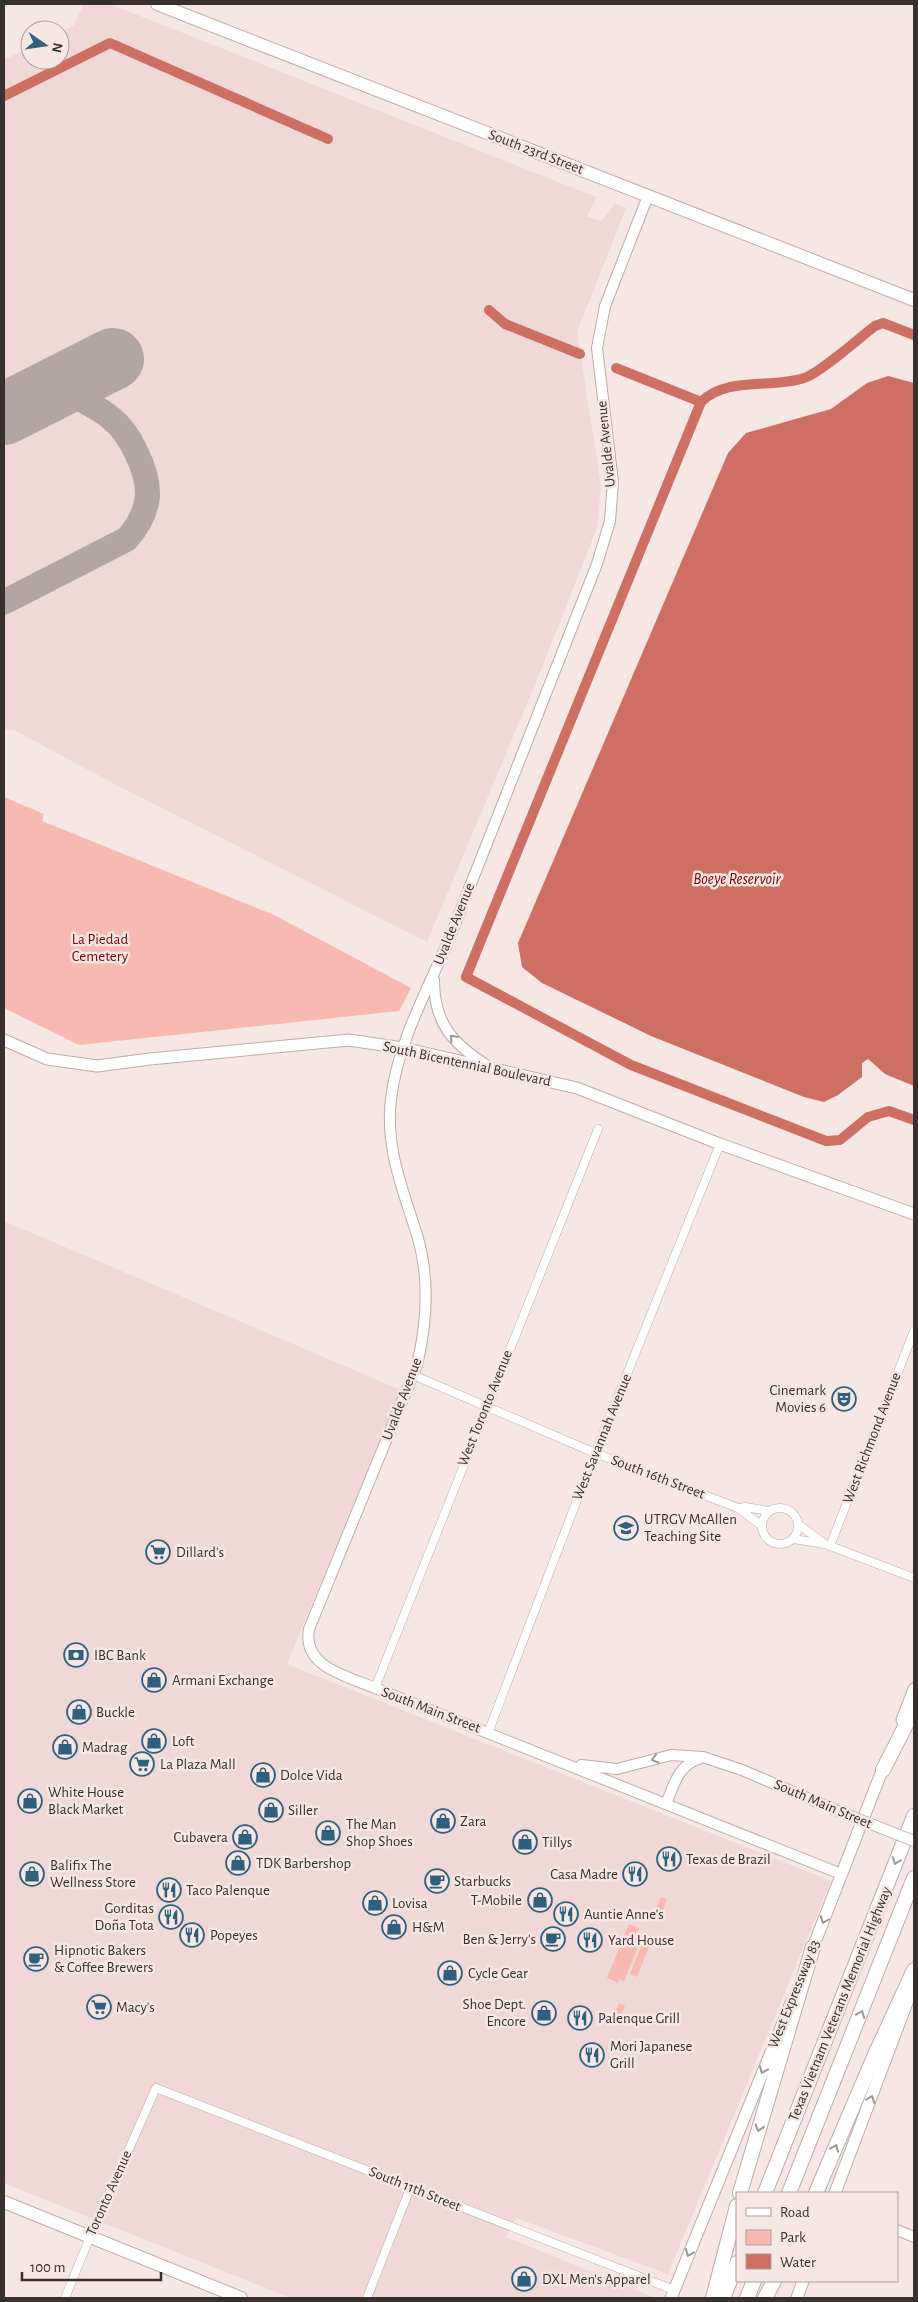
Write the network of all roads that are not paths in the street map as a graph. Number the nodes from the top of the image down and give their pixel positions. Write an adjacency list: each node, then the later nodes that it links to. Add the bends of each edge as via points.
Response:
1 (157, 4): 2 (main road, South 23rd Street)
2 (648, 196): 3 (main road, South 23rd Street); 4 (street, Uvalde Avenue, via 605,306 597,348 613,482 610,521 597,564)
3 (914, 300)
4 (434, 975): 6 (street, Uvalde Avenue); 7 (street, one-way to 4, via 450,1037 434,996)
5 (4, 1040): 6 (main road, South Bicentennial Boulevard, via 46,1059 97,1066 349,1040)
6 (403, 1048): 7 (main road, South Bicentennial Boulevard); 12 (street, Uvalde Avenue, via 391,1101 392,1146 401,1188 417,1235 426,1299 422,1344)
7 (491, 1068): 9 (main road, South Bicentennial Boulevard, via 577,1088)
8 (598, 1129): 13 (street, West Toronto Avenue)
9 (720, 1144): 10 (main road, South Bicentennial Boulevard); 14 (street, West Savannah Avenue)
10 (914, 1214)
11 (914, 1331): 20 (street, West Richmond Avenue)
12 (413, 1375): 13 (street, South 16th Street); 22 (street, Uvalde Avenue, via 309,1629)
13 (486, 1406): 14 (street, South 16th Street); 23 (street, West Toronto Avenue)
14 (595, 1453): 15 (street, South 16th Street); 26 (street, West Savannah Avenue)
15 (738, 1508): 16 (street); 18 (street)
16 (769, 1511): 17 (street, via 788,1509 796,1516); 18 (street)
17 (798, 1524): 19 (street); 20 (street)
18 (762, 1526): 19 (street, via 764,1534 773,1542 784,1544)
19 (792, 1539): 20 (street)
20 (828, 1545): 21 (street)
21 (914, 1578)
22 (310, 1652): 23 (street, South Main Street, via 323,1665)
23 (375, 1688): 26 (street, South Main Street)
24 (914, 1690): 29 (main road, West Expressway 83)
25 (914, 1709): 29 (highway)
26 (488, 1732): 28 (street, South Main Street)
27 (703, 1758): 28 (street, South Main Street, one-way to 28, via 671,1755 617,1769); 30 (street, via 689,1762 682,1769); 32 (street, South Main Street, bridge, via 742,1770)
28 (556, 1760): 30 (street, South Main Street)
29 (883, 1770): 33 (main road, West Expressway 83)
30 (666, 1804): 33 (street, South Main Street)
31 (914, 1816): 41 (highway, Texas Vietnam Veterans Memorial Highway, one-way to 41)
32 (914, 1841)
33 (841, 1874): 35 (main road, West Expressway 83, one-way to 35)
34 (914, 1878): 42 (highway, Texas Vietnam Veterans Memorial Highway, one-way to 34)
35 (813, 1948): 40 (highway, one-way to 40); 54 (main road, West Expressway 83, one-way to 54)
36 (914, 1970): 43 (highway, one-way to 36)
37 (914, 1984): 44 (main road, one-way to 37)
38 (156, 2088): 39 (street, South 11th Street); 48 (street, Toronto Avenue)
39 (411, 2186): 54 (street, South 11th Street); 57 (street)
40 (740, 2192)
41 (765, 2192)
42 (789, 2192)
43 (816, 2192)
44 (835, 2192)
45 (4, 2202): 48 (main road)
46 (736, 2210): 58 (highway)
47 (898, 2230): 49 (street)
48 (90, 2237): 55 (street, Toronto Avenue); 56 (main road)
49 (914, 2237)
50 (736, 2265): 59 (highway)
51 (754, 2282): 60 (highway)
52 (773, 2282): 61 (highway)
53 (803, 2282): 62 (main road)
54 (672, 2294)
55 (65, 2298)
56 (241, 2298)
57 (367, 2298)
58 (713, 2298)
59 (722, 2298)
60 (747, 2298)
61 (765, 2298)
62 (797, 2298)

